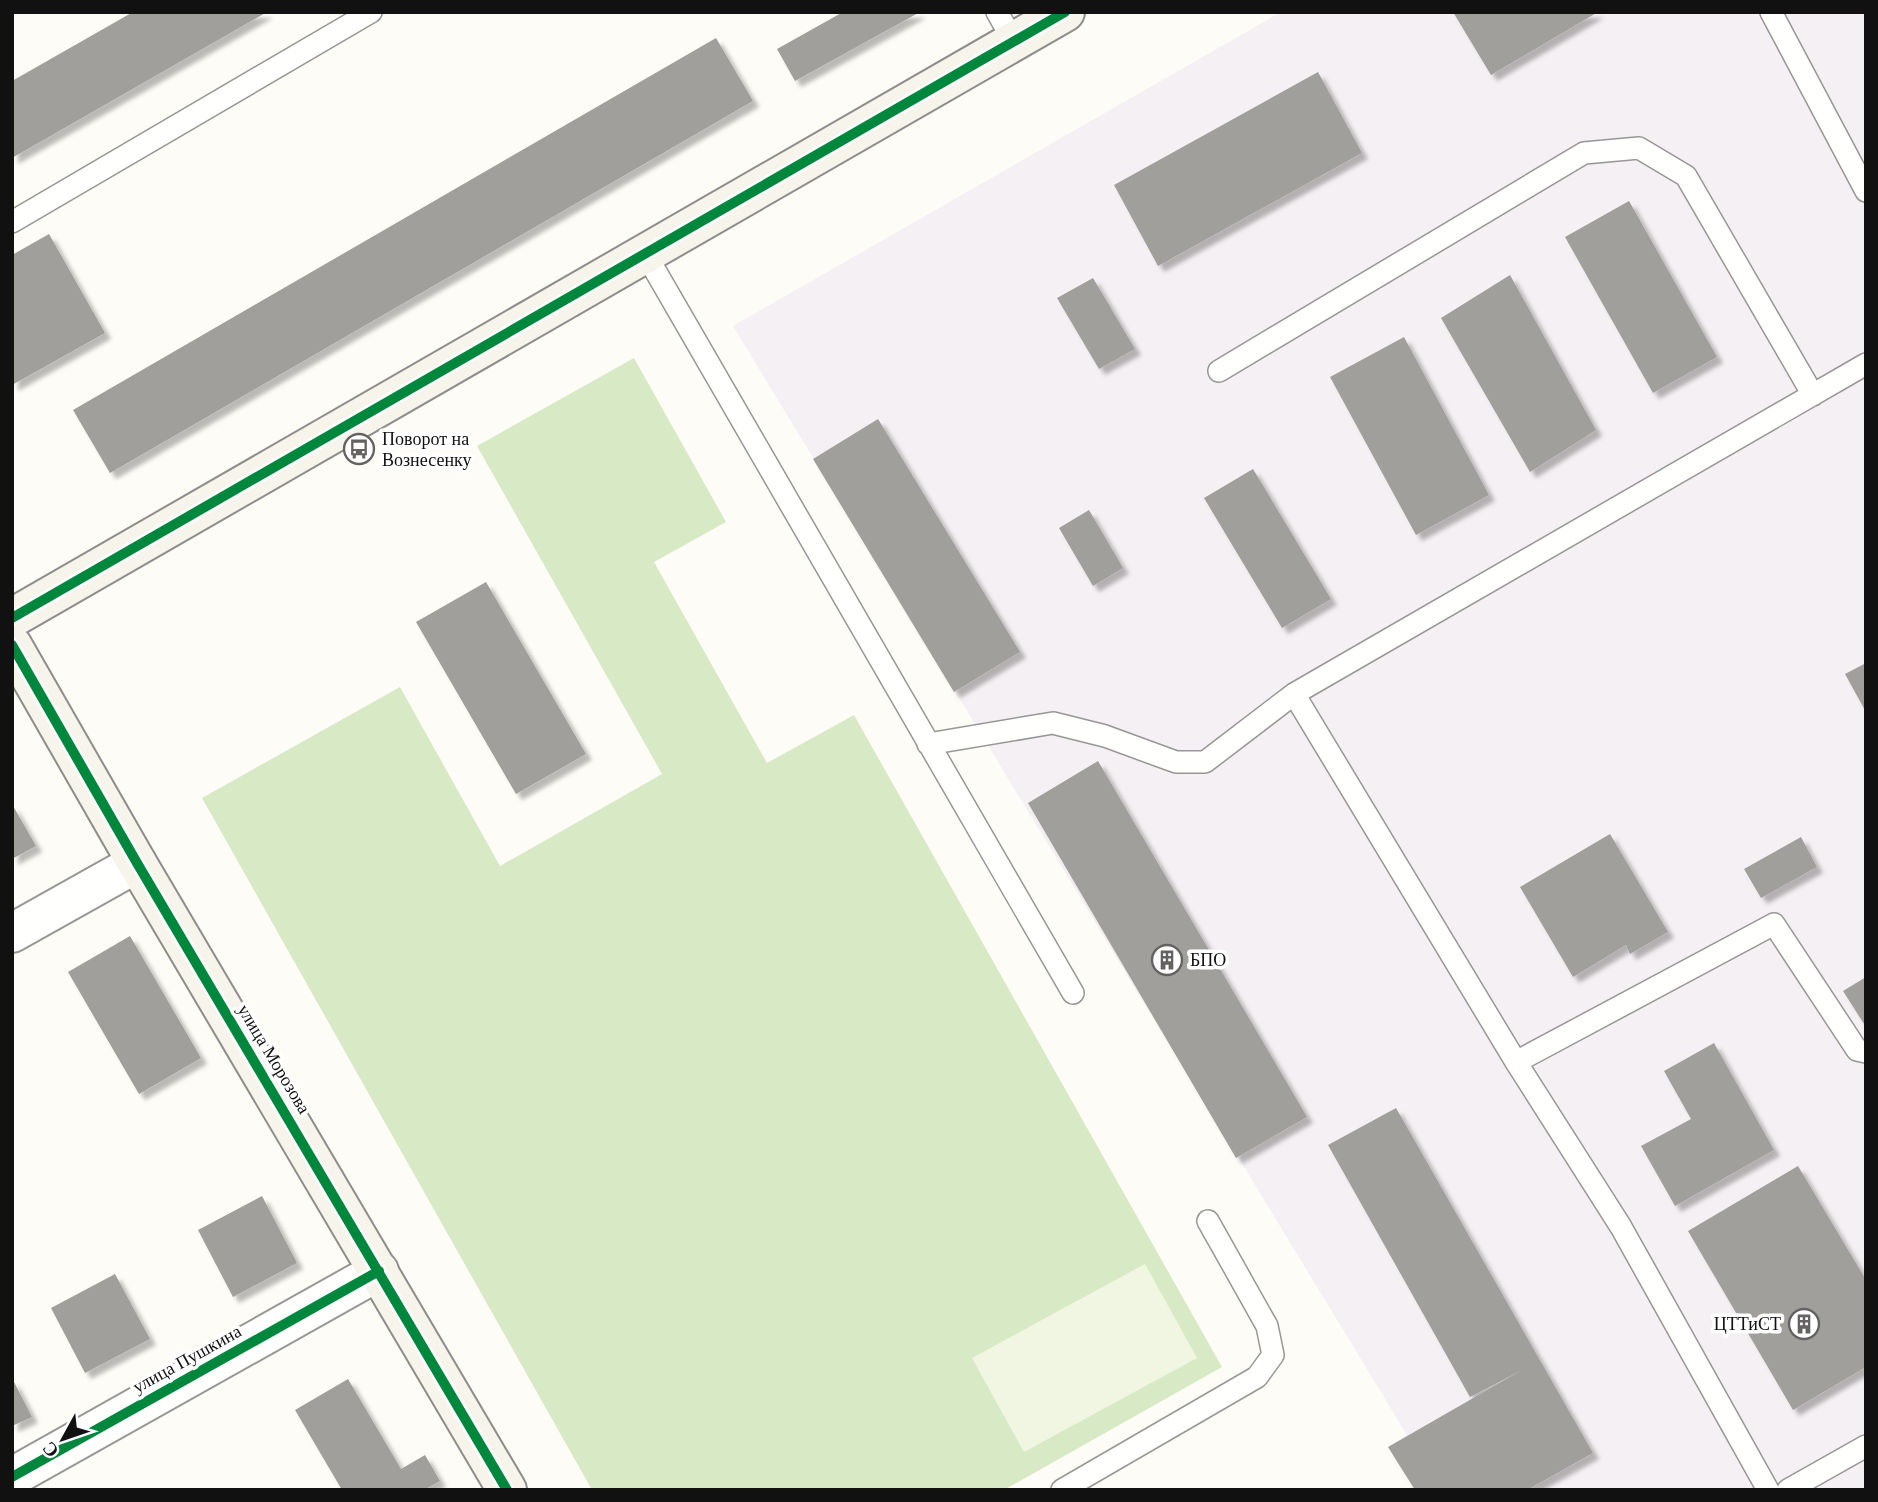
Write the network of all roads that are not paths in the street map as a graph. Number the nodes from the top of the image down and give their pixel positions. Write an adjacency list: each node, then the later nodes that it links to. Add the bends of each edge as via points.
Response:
1 (371, 12): 6 (lane)
2 (1065, 12): 4 (street)
3 (1771, 12): 5 (lane)
4 (1005, 27): 7 (street)
5 (1866, 191)
6 (12, 222)
7 (645, 253): 11 (street); 14 (lane)
8 (1866, 364): 10 (lane)
9 (1219, 371): 10 (lane, via 1584,153 1639,148 1686,176)
10 (1813, 395): 13 (lane)
11 (12, 618)
12 (12, 645): 15 (street, улица Морозова)
13 (1294, 694): 14 (lane, via 1205,762 1176,762 1053,723); 19 (lane)
14 (928, 744): 17 (lane)
15 (137, 863): 16 (street); 21 (street, улица Морозова)
16 (12, 933)
17 (1073, 993)
18 (1866, 1052): 19 (lane, via 1857,1050 1774,924)
19 (1516, 1062): 26 (lane, via 1621,1227)
20 (1209, 1222): 25 (lane, via 1268,1326 1273,1355 1256,1377)
21 (379, 1271): 23 (street, улица Пушкина); 24 (street, улица Морозова)
22 (1866, 1446): 27 (lane)
23 (12, 1477)
24 (507, 1490)
25 (1062, 1490)
26 (1768, 1490)
27 (1788, 1490)

